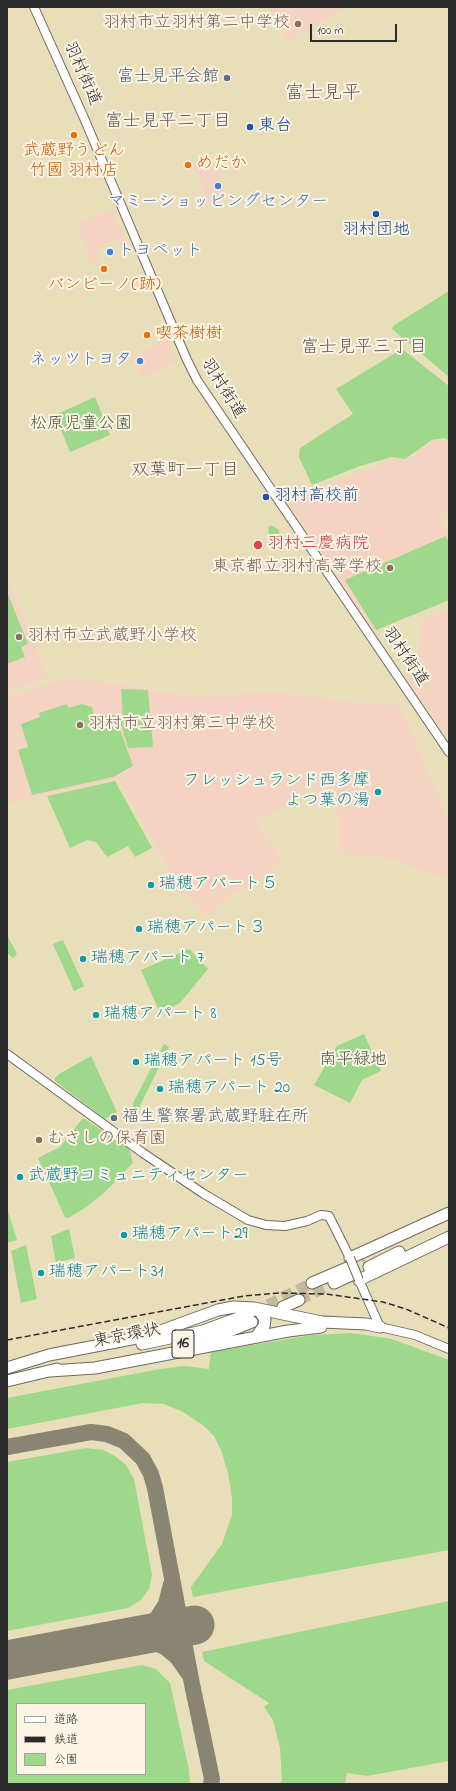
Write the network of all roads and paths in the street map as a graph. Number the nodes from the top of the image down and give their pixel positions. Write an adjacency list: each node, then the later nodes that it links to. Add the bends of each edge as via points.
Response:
1 (34, 7): 2 (main road, 羽村街道, via 197,380)
2 (449, 752)
3 (7, 1054): 8 (main road, via 143,1153 248,1220 266,1225 285,1226 321,1215 329,1216)
4 (449, 1213): 8 (highway)
5 (449, 1220): 6 (highway, via 367,1263)
6 (449, 1230)
7 (449, 1237): 8 (highway)
8 (352, 1270): 9 (highway); 10 (highway); 14 (main road)
9 (312, 1283)
10 (334, 1283)
11 (299, 1300): 12 (highway)
12 (283, 1307)
13 (252, 1315): 14 (highway); 15 (highway, via 262,1313 265,1320 262,1330); 17 (highway, via 234,1308 218,1310 147,1336 49,1355); 18 (highway, 東京環状 / 16, via 203,1340)
14 (380, 1327): 15 (highway, via 309,1328); 16 (main road, via 415,1335)
15 (256, 1337): 18 (highway, via 95,1368)
16 (449, 1349)
17 (7, 1369)
18 (50, 1371): 19 (highway, 東京環状 / 16)
19 (7, 1381)

